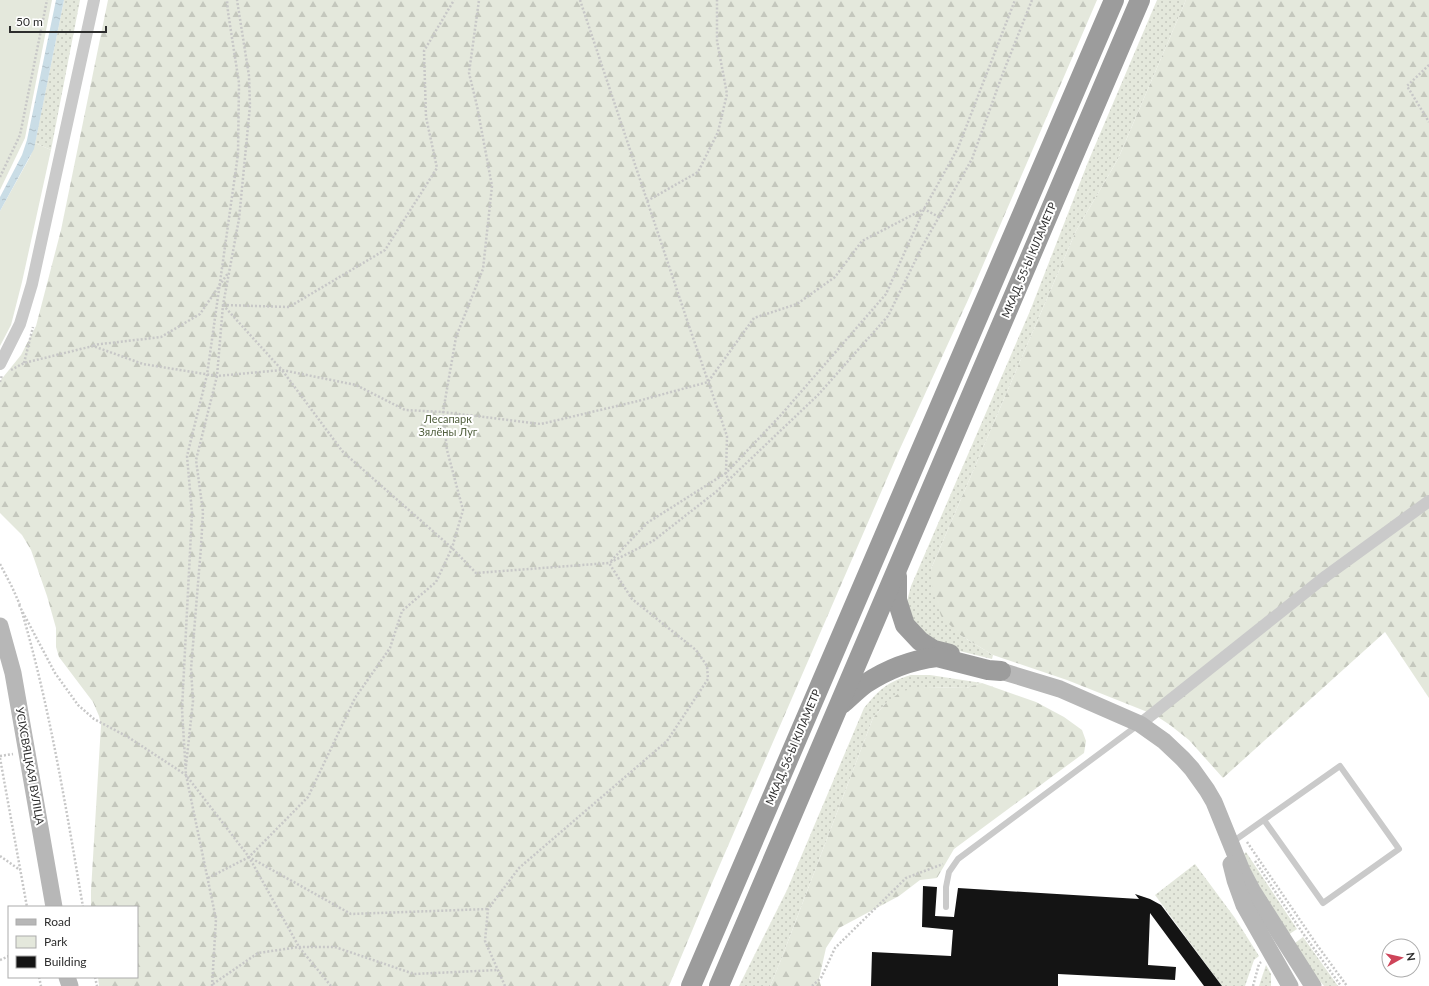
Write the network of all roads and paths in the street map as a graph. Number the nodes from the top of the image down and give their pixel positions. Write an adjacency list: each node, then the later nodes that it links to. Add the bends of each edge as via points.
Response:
1 (47, 0): 15 (path, via 20,135)
2 (94, 0): 24 (street, via 32,284 20,324)
3 (227, 0): 20 (path, via 239,83 238,154)
4 (237, 0): 19 (path, via 249,76 250,106 239,219)
5 (454, 0): 21 (path, via 424,51 426,117 437,168 385,250 289,307)
6 (479, 0): 29 (path, via 469,73 478,106 492,186 483,268 456,337)
7 (580, 0): 16 (path)
8 (717, 0): 16 (path, via 717,41 727,94 718,132 698,172)
9 (1015, 0): 17 (path, via 958,148)
10 (1032, 0): 18 (path, via 1002,73 972,159)
11 (1114, 0): 64 (highway, МКАД, 56-Ы КІЛАМЕТР)
12 (1140, 0): 36 (highway, МКАД, 55-Ы КІЛАМЕТР)
13 (1429, 65): 14 (path, via 1407,86)
14 (1429, 122)
15 (0, 177)
16 (647, 201): 28 (path)
17 (924, 209): 18 (path); 28 (path, via 862,241 834,277 796,304 754,318); 30 (path, via 886,294 780,416)
18 (939, 217): 31 (path, via 888,316 818,395)
19 (229, 271): 20 (path); 21 (path)
20 (219, 286): 22 (path, via 200,314 161,337); 25 (path)
21 (223, 305): 23 (path); 26 (path)
22 (93, 346): 24 (path); 25 (path, via 143,364)
23 (282, 370): 26 (path); 29 (path, via 356,385 405,410); 33 (path, via 343,452)
24 (1, 371): 27 (path)
25 (207, 375): 26 (path); 43 (path, via 188,456 192,514 182,709)
26 (217, 376): 43 (path, via 196,460 203,512 191,669 193,701)
27 (0, 382)
28 (708, 382): 29 (path, via 541,424); 30 (path, via 727,436)
29 (443, 412): 33 (path, via 447,450 463,510)
30 (726, 473): 31 (path); 34 (path, via 647,523)
31 (728, 480): 34 (path, via 653,541)
32 (1429, 501): 41 (street, via 1326,576)
33 (452, 548): 34 (path, via 476,573); 47 (path, via 436,582 402,611 390,648 355,698 308,797)
34 (609, 563): 54 (path, via 632,599 696,650 708,666 708,679 667,741 519,868)
35 (0, 564): 37 (path)
36 (897, 568): 39 (highway, via 897,600 905,625 920,641 934,650 990,664); 40 (highway)
37 (20, 605): 43 (path, via 55,673 78,705 94,719 128,737); 53 (path, via 37,668 61,779)
38 (1, 632): 52 (main road, УСІХСВЯЦКАЯ ВУЛІЦА, via 16,688)
39 (1001, 671): 40 (highway, via 937,657 929,658 886,672 865,684); 41 (main road, via 1060,689)
40 (839, 707): 65 (highway)
41 (1140, 724): 45 (main road, via 1164,741 1192,769 1207,790); 48 (lane)
42 (0, 760): 49 (path)
43 (186, 775): 47 (path); 50 (path)
44 (1264, 820): 44 (lane, via 1340,766 1399,849 1323,903); 45 (lane)
45 (1234, 841): 56 (path); 68 (main road, via 1235,880 1244,905); 69 (main road, via 1242,871 1252,890)
46 (0, 856): 49 (path)
47 (249, 857): 50 (path); 54 (path, via 351,914); 58 (path)
48 (958, 859): 55 (lane, via 949,872); 66 (path, via 906,878 835,948 821,978)
49 (20, 870): 51 (path)
50 (208, 878): 61 (path, via 216,920)
51 (27, 906)
52 (54, 906)
53 (83, 906)
54 (488, 908): 60 (path, via 485,941)
55 (946, 908)
56 (1306, 929): 57 (path); 70 (path)
57 (1302, 932)
58 (299, 947): 60 (path, via 335,947 414,974); 61 (path, via 258,953); 62 (path)
59 (1259, 964): 67 (path)
60 (498, 970): 63 (path)
61 (213, 985)
62 (331, 986)
63 (505, 986)
64 (691, 986)
65 (719, 986)
66 (812, 986)
67 (1253, 986)
68 (1290, 986)
69 (1312, 986)
70 (1347, 986)

